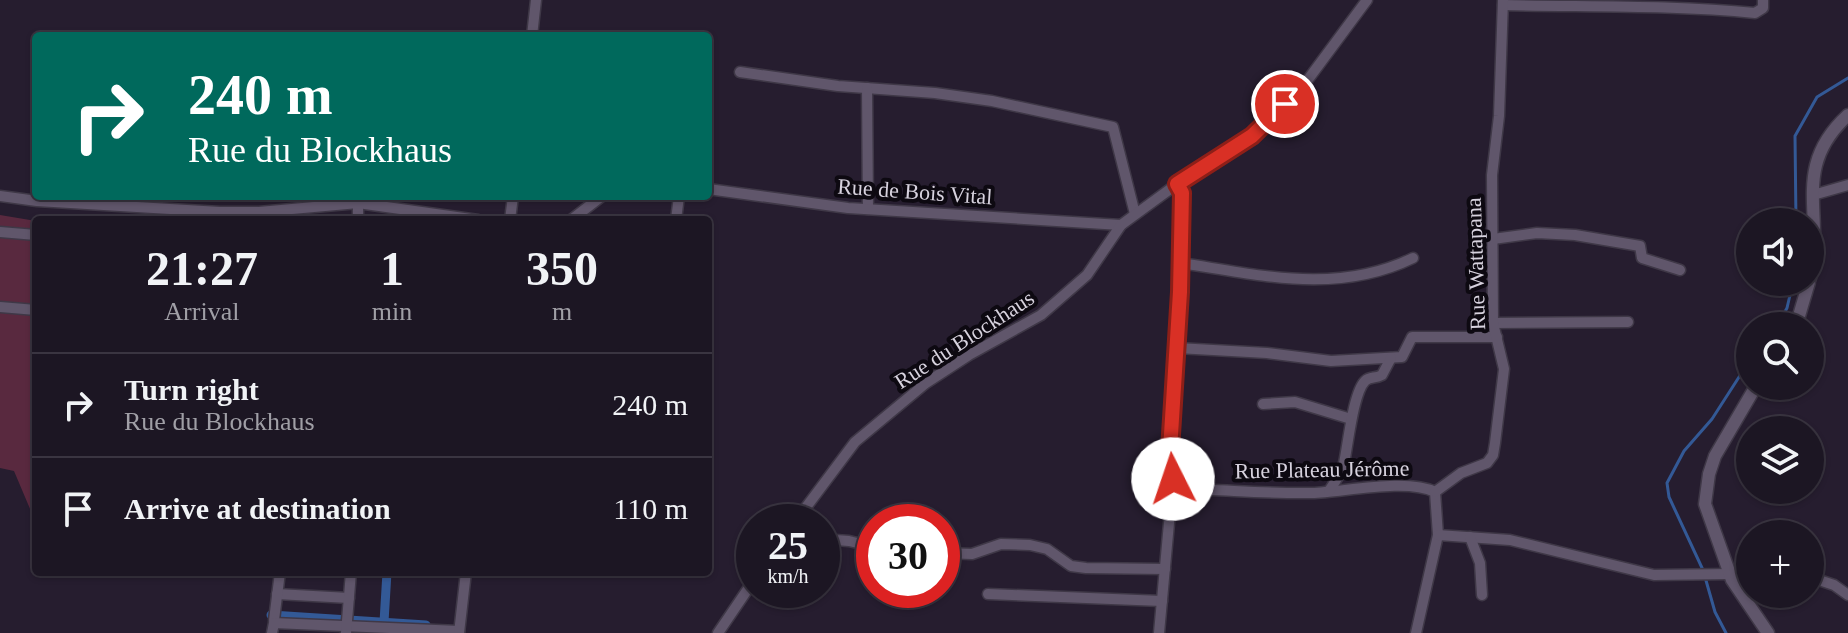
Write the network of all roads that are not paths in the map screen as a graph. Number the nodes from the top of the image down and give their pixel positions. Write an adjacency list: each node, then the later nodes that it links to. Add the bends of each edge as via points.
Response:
1 (536, 0): 5 (street)
2 (1367, 0): 9 (street, Rue du Blockhaus, via 1301,89 1252,136)
3 (1763, 0): 4 (street, via 1763,8 1755,13)
4 (1503, 2): 25 (street, Rue Wattapana)
5 (532, 32)
6 (740, 72): 7 (street)
7 (867, 88): 17 (street); 18 (street, via 992,101 1113,127)
8 (1848, 115): 12 (street, via 1819,151)
9 (1177, 184): 18 (street, Rue du Blockhaus); 27 (street, via 1182,193)
10 (1848, 185): 12 (street)
11 (712, 190): 17 (street, Rue de Bois Vital)
12 (1813, 195): 16 (street)
13 (0, 196): 15 (street, via 220,212)
14 (597, 200): 21 (street)
15 (358, 203): 19 (street); 20 (street)
16 (1813, 208)
17 (868, 209): 22 (street, Rue de Bois Vital)
18 (1135, 214): 22 (street, Rue du Blockhaus)
19 (358, 216)
20 (450, 216)
21 (576, 216)
22 (1121, 225): 42 (street, Rue du Blockhaus, via 1087,275 1041,315 926,383 855,442)
23 (0, 232): 24 (street)
24 (32, 235)
25 (1493, 239): 28 (street, via 1575,235 1640,246 1642,258); 32 (street, Rue Wattapana)
26 (1413, 258): 27 (street, via 1389,270 1302,281)
27 (1181, 263): 34 (street)
28 (1680, 270)
29 (0, 307): 30 (street)
30 (32, 310)
31 (1628, 322): 32 (street)
32 (1493, 323): 33 (street, Rue Wattapana)
33 (1497, 337): 35 (street, via 1412,337 1402,357); 41 (street, Rue Wattapana, via 1504,369 1493,455)
34 (1177, 348): 35 (street, via 1331,361); 39 (street, via 1169,466)
35 (1391, 358): 38 (street, via 1382,375 1363,384)
36 (1748, 400): 47 (street, via 1715,456 1706,490 1709,521)
37 (1263, 404): 38 (street, via 1295,402)
38 (1351, 419): 40 (street, via 1344,463)
39 (1173, 479): 40 (street, Rue Plateau Jérôme, via 1188,489); 46 (street)
40 (1329, 491): 41 (street, Rue Plateau Jérôme, via 1392,486)
41 (1435, 492): 43 (street, Rue Plateau Jérôme)
42 (808, 504)
43 (1438, 535): 44 (street); 67 (street, Rue Plateau Jérôme)
44 (1470, 537): 47 (street, via 1510,540 1654,575); 55 (street, via 1480,563)
45 (960, 554): 46 (street, via 1001,544 1030,545 1047,549 1071,566)
46 (1165, 569): 58 (street)
47 (1729, 574): 51 (street)
48 (279, 576): 53 (street)
49 (351, 576): 57 (street)
50 (466, 576): 63 (street)
51 (1736, 581)
52 (1824, 582): 56 (street)
53 (277, 594): 57 (street); 61 (street)
54 (988, 594): 58 (street)
55 (1482, 595)
56 (1848, 595)
57 (349, 598): 62 (street)
58 (1162, 601): 66 (street)
59 (736, 606): 65 (street)
60 (1755, 608): 68 (street)
61 (274, 617)
62 (346, 625): 63 (street); 64 (street, via 274,623)
63 (459, 632)
64 (272, 633)
65 (718, 633)
66 (1159, 633)
67 (1416, 633)
68 (1768, 633)

